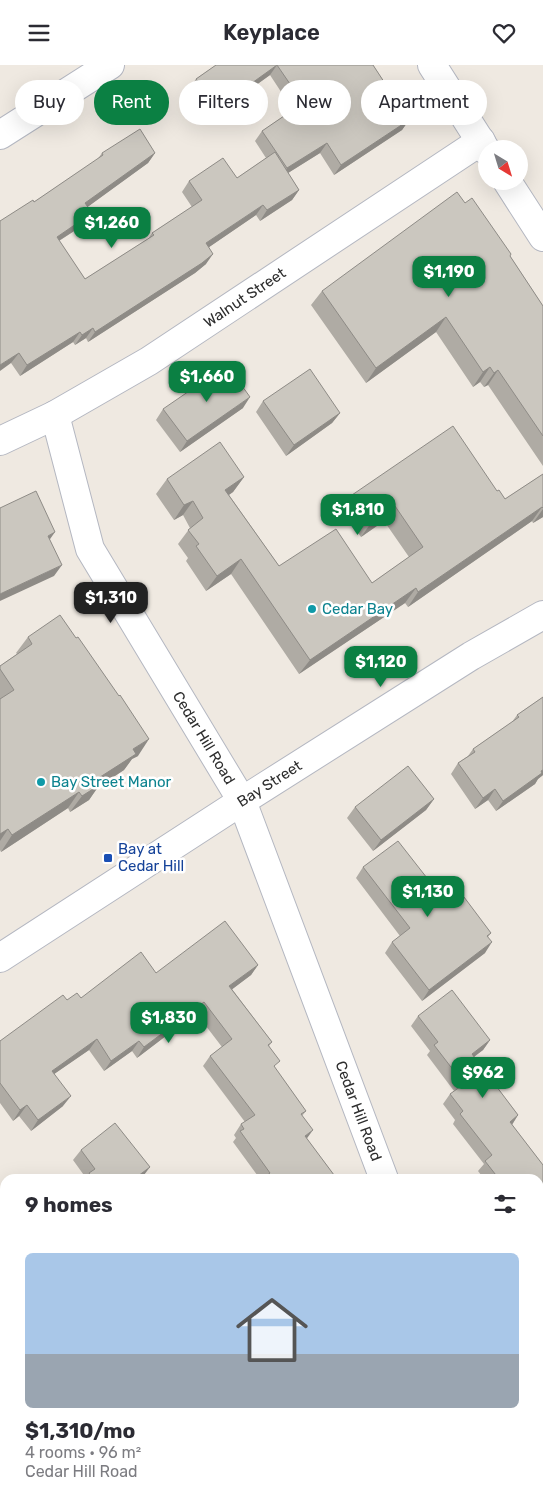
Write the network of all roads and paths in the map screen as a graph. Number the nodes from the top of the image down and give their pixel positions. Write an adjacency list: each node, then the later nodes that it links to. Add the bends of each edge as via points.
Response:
1 (110, 65): 3 (street)
2 (432, 65): 4 (street)
3 (0, 135)
4 (479, 140)
5 (478, 149): 8 (street, Walnut Street, via 149,361)
6 (513, 190): 7 (street)
7 (543, 237)
8 (56, 415): 9 (street, Walnut Street); 11 (street, Cedar Hill Road, via 90,549)
9 (0, 441)
10 (543, 615): 11 (street, Bay Street, via 471,656)
11 (242, 801): 12 (street, Bay Street); 13 (street, Cedar Hill Road)
12 (0, 958)
13 (382, 1174)

